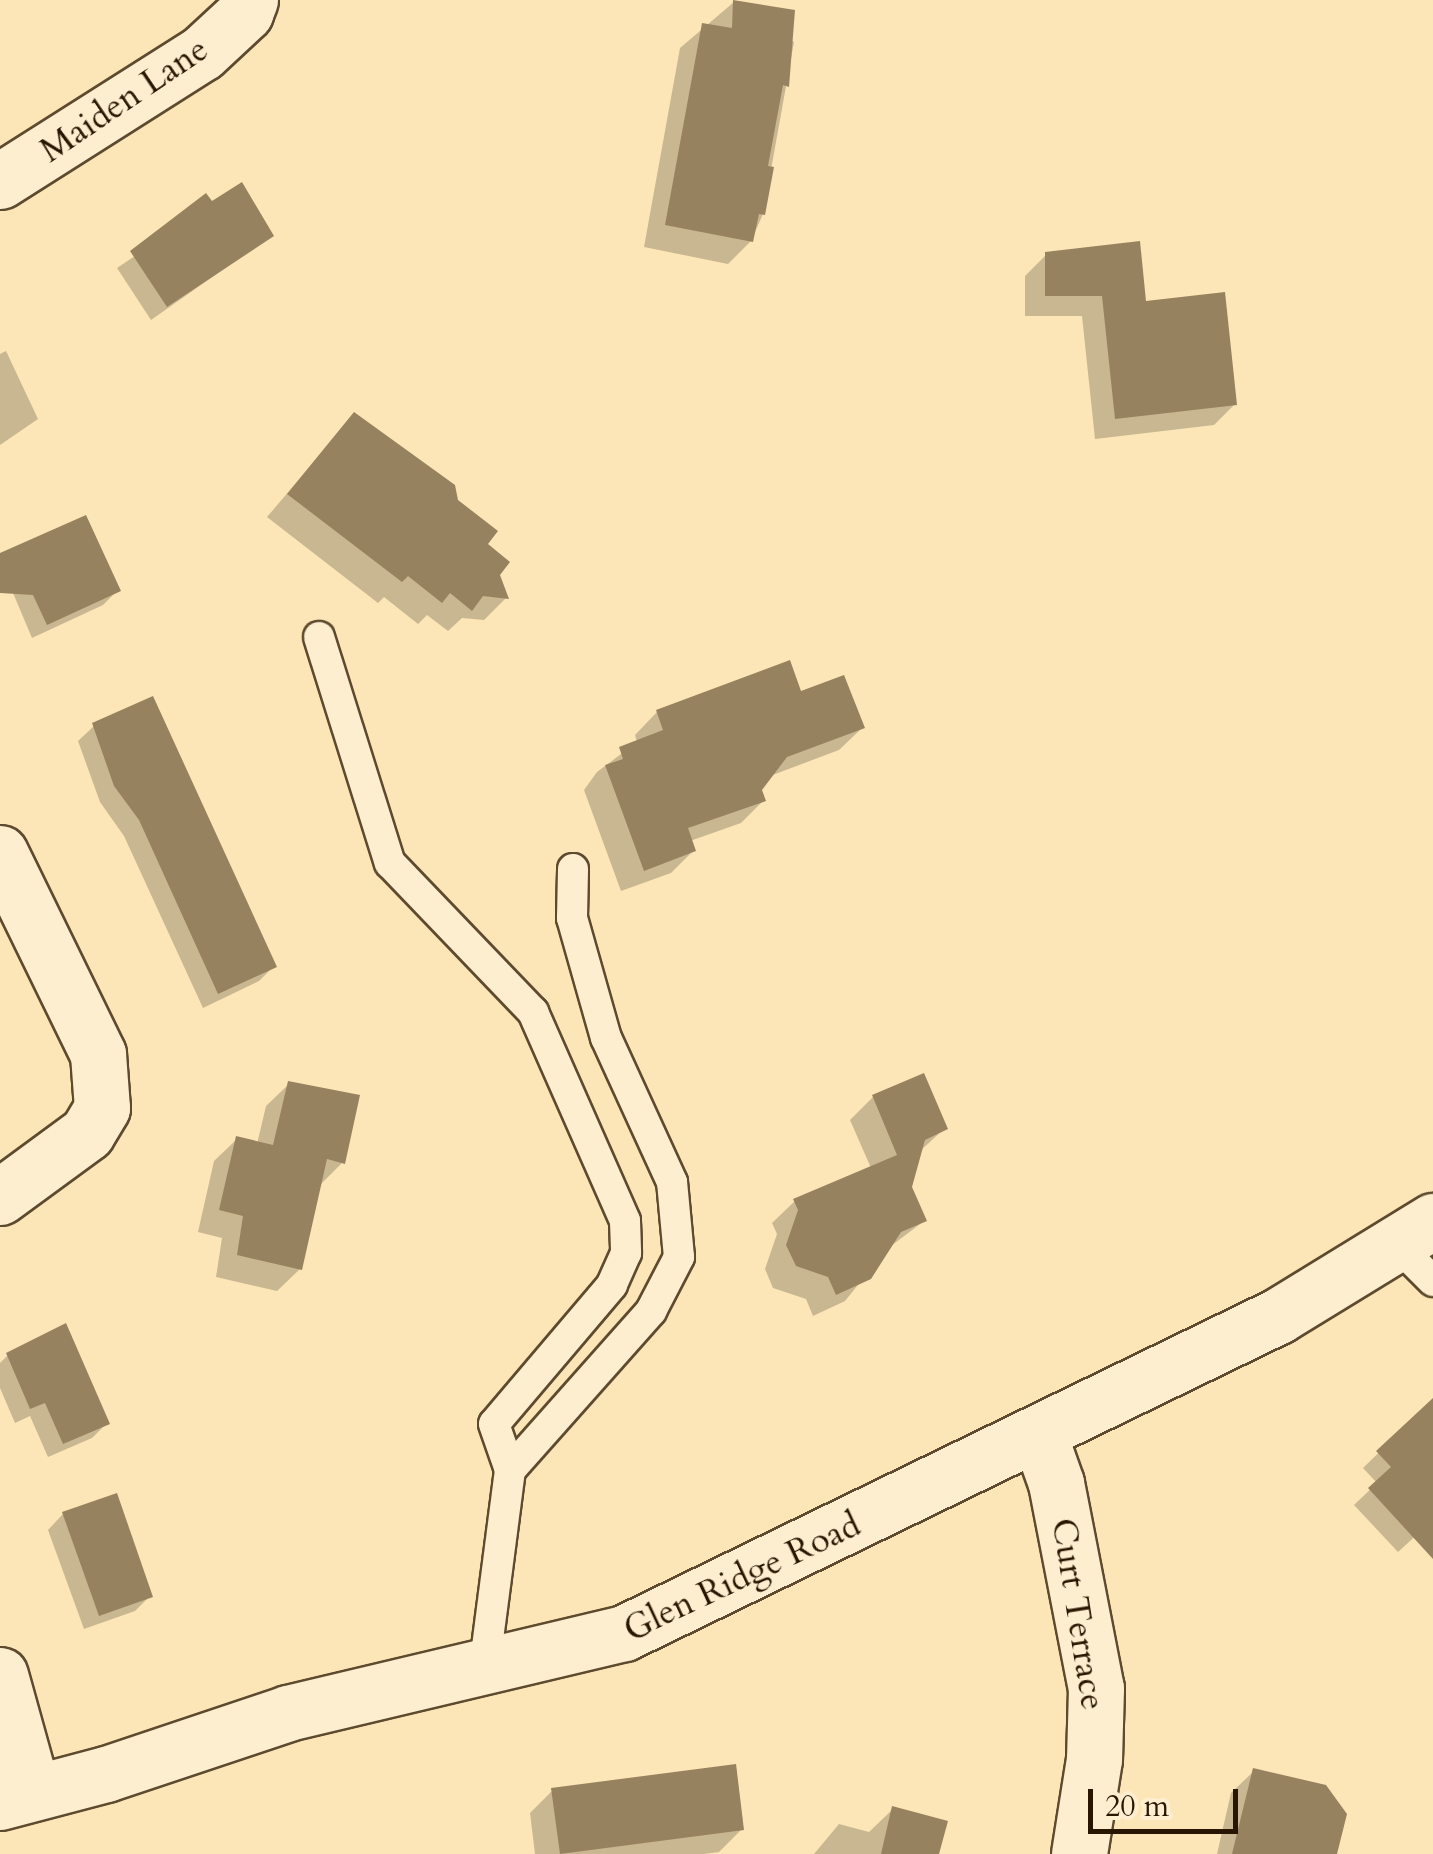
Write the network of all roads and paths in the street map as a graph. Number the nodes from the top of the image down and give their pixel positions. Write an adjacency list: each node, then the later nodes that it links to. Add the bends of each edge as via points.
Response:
1 (247, 7): 2 (street, Maiden Lane, via 202,52)
2 (0, 181)
3 (319, 638): 9 (lane, via 390,863 533,1012 625,1220 626,1253 612,1285 494,1424)
4 (0, 853): 6 (street, via 98,1054 102,1108 87,1133)
5 (573, 869): 9 (lane, via 572,918 606,1038 672,1182 679,1256 651,1311)
6 (0, 1197)
7 (1421, 1249): 8 (street, Glen Ridge Road)
8 (1038, 1435): 10 (street, Glen Ridge Road, via 624,1633); 13 (street, Curt Terrace, via 1056,1483 1096,1688 1094,1760)
9 (510, 1470): 10 (lane)
10 (484, 1670): 12 (street, Glen Ridge Road, via 288,1713 106,1774)
11 (0, 1675): 12 (street)
12 (16, 1796)
13 (1079, 1854)

